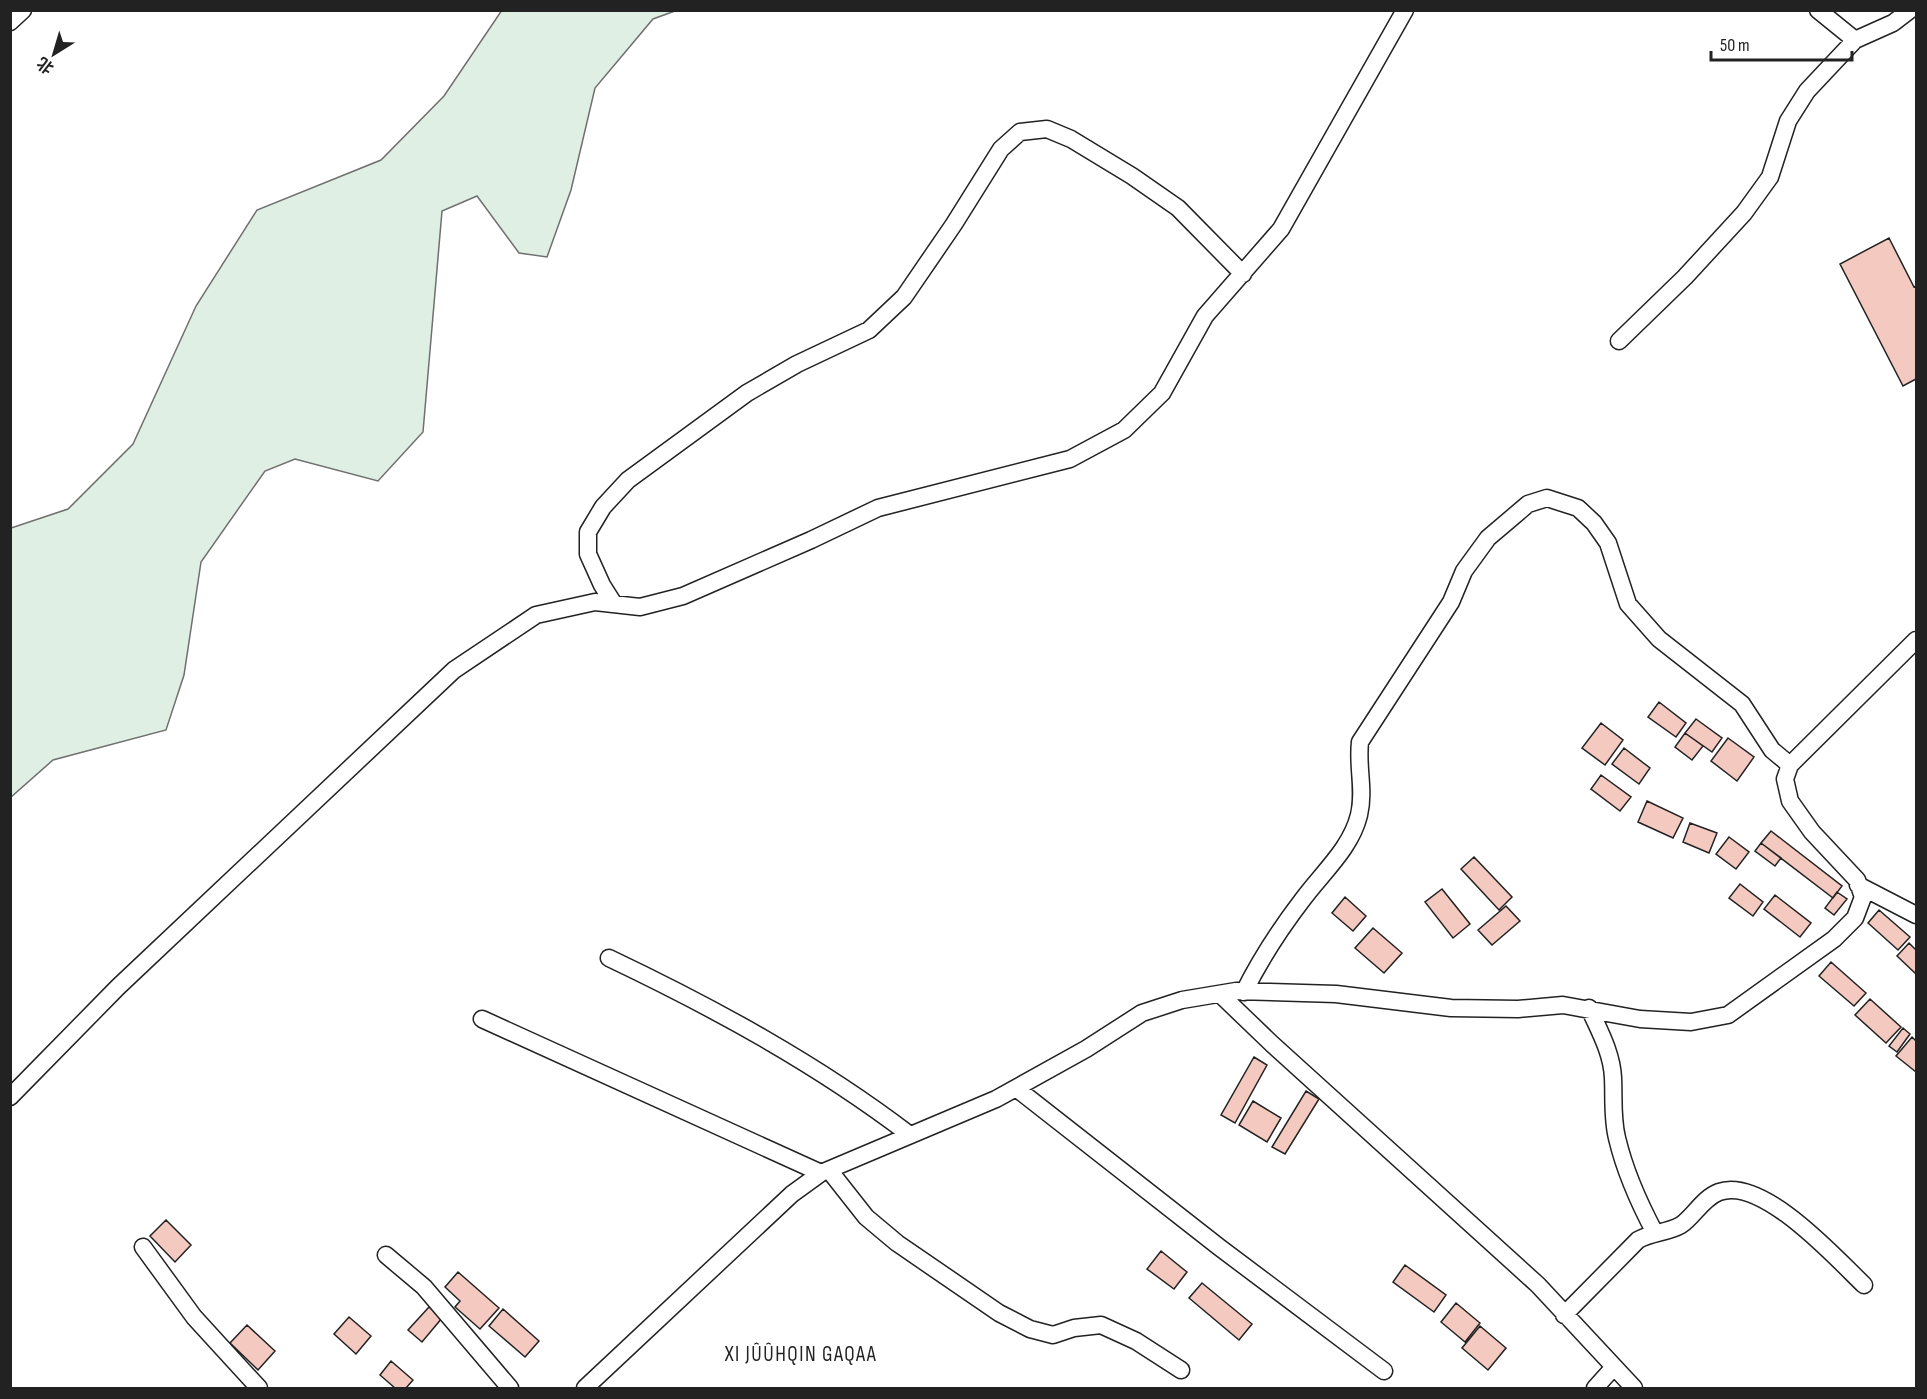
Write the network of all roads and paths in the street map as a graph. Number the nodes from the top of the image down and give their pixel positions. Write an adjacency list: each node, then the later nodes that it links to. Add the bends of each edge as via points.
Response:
1 (22, 10): 5 (street)
2 (1405, 10): 9 (street, via 1281,229)
3 (1818, 10): 8 (street)
4 (1910, 10): 8 (street, via 1893,23)
5 (10, 22)
6 (10, 32): 7 (street)
7 (10, 39)
8 (1855, 40): 10 (street, via 1807,91 1788,121 1770,177 1744,213)
9 (1243, 274): 11 (street, via 1205,316 1162,393 1124,430 1070,459 878,508 683,596 640,607); 11 (street, via 1178,208 1132,176 1047,129 1020,132 1001,149 904,297 869,330 796,364 747,393 636,474 603,507 588,532 588,554)
10 (1619, 341)
11 (614, 604): 22 (street, via 595,602 536,615 454,669 118,987)
12 (1917, 640): 13 (street)
13 (1790, 765): 14 (street, via 1785,778 1790,801); 17 (street, via 1772,750 1742,704 1659,639 1628,604 1608,543 1594,523 1578,508 1547,498 1528,504 1488,538 1360,742 1358,762 1364,785 1359,816 1348,842 1266,949)
14 (1858, 885): 15 (street); 19 (street, via 1863,897 1856,918 1834,939 1728,1015 1690,1022 1640,1019)
15 (1917, 915)
16 (609, 958): 23 (street, via 765,1038)
17 (1244, 992): 18 (street); 19 (street, via 1336,994 1451,1008)
18 (1220, 994): 21 (street, via 1182,999 1142,1013); 29 (street, via 1538,1286)
19 (1589, 1008): 25 (street, via 1607,1048 1613,1077 1616,1136 1624,1164)
20 (482, 1019): 24 (street)
21 (1016, 1088): 23 (street); 32 (street)
22 (10, 1097)
23 (910, 1135): 24 (street)
24 (825, 1171): 31 (street, via 866,1217 999,1312 1030,1329 1053,1335 1101,1325 1136,1341); 35 (street, via 792,1194)
25 (1655, 1233): 28 (street, via 1683,1223 1718,1192 1738,1190 1781,1210); 29 (street, via 1638,1239)
26 (143, 1247): 33 (street, via 194,1317)
27 (386, 1255): 34 (street, via 424,1287)
28 (1864, 1285)
29 (1564, 1315): 30 (street)
30 (1613, 1368): 36 (street); 37 (street)
31 (1181, 1370)
32 (1384, 1371)
33 (259, 1389)
34 (510, 1389)
35 (585, 1389)
36 (1595, 1389)
37 (1634, 1389)

